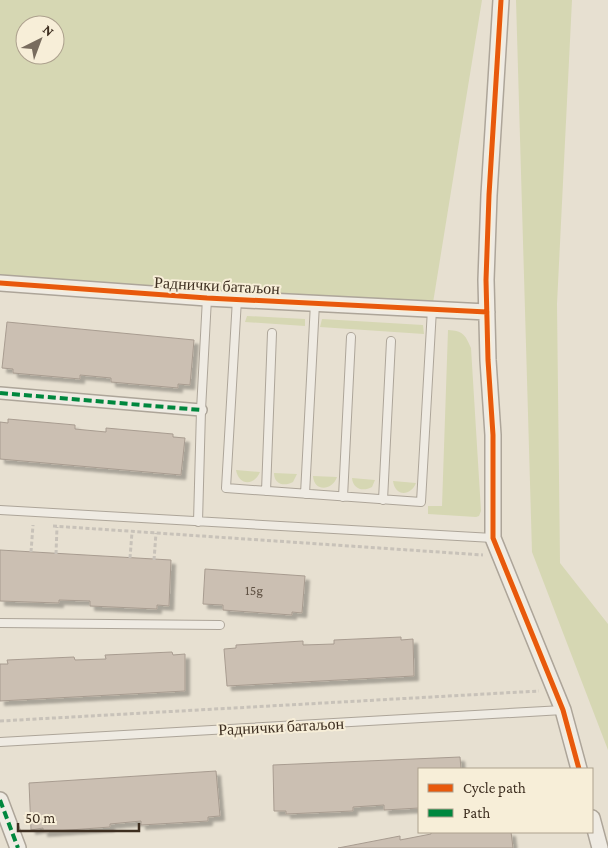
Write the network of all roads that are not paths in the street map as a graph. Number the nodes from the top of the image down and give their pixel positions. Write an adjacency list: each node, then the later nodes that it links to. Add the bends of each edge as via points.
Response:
1 (500, 0): 7 (street)
2 (0, 282): 3 (street, Раднички батаљон)
3 (207, 298): 4 (street, Раднички батаљон); 12 (lane, Раднички батаљон)
4 (237, 299): 5 (street, Раднички батаљон); 13 (lane, via 226,488)
5 (315, 303): 6 (street, Раднички батаљон); 14 (lane)
6 (432, 309): 7 (street, Раднички батаљон); 16 (lane, via 421,502)
7 (487, 312): 19 (street, via 493,435)
8 (272, 333): 13 (lane)
9 (351, 337): 15 (lane)
10 (391, 341): 16 (lane)
11 (0, 393): 12 (street)
12 (201, 410): 18 (lane, Раднички батаљон)
13 (266, 492): 14 (lane)
14 (304, 494): 15 (lane)
15 (343, 497): 16 (lane)
16 (383, 500)
17 (0, 510): 18 (lane)
18 (198, 522): 19 (lane)
19 (493, 538): 22 (street)
20 (0, 623): 21 (lane)
21 (220, 624)
22 (563, 710): 23 (lane, Раднички батаљон); 24 (street)
23 (0, 742)
24 (579, 768)
25 (0, 800): 27 (street)
26 (593, 822): 28 (street)
27 (18, 848)
28 (600, 848)

